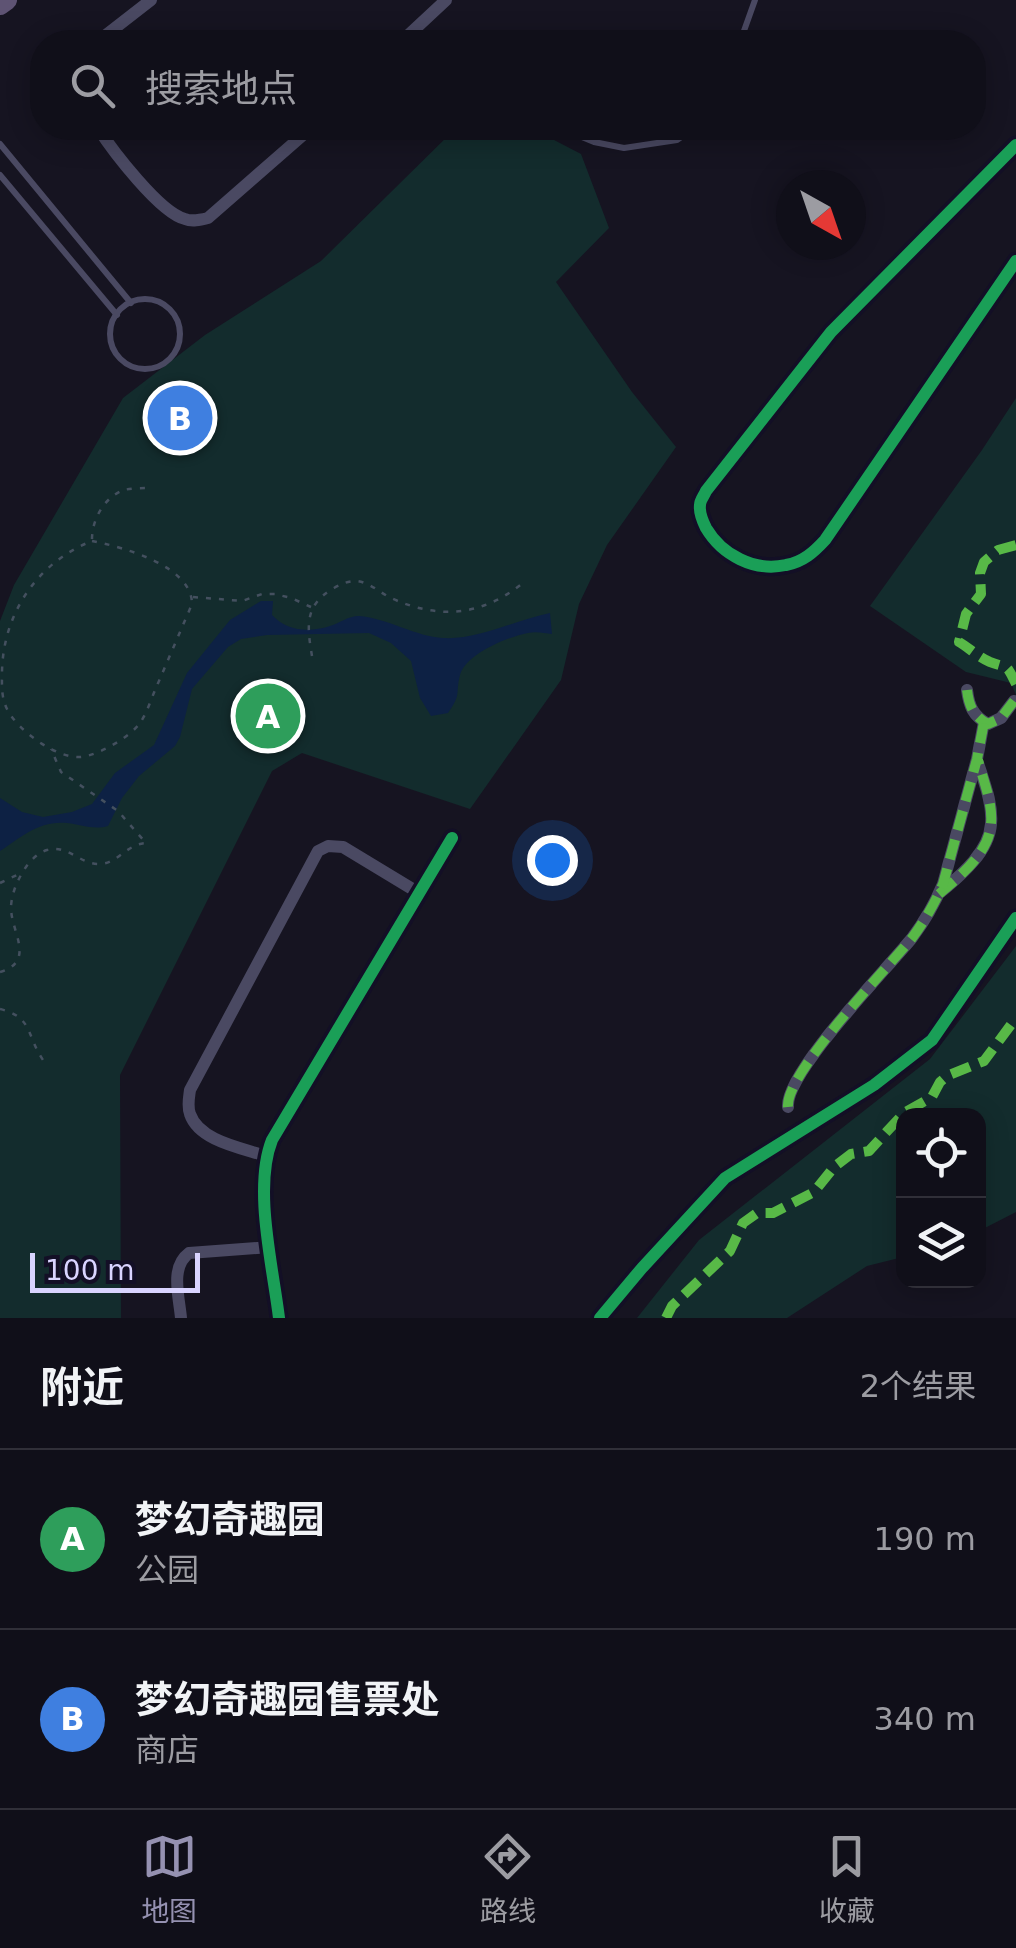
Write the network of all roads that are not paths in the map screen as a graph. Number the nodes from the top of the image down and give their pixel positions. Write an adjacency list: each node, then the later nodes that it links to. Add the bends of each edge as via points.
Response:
1 (6, 0): 5 (main road)
2 (150, 0): 6 (street)
3 (446, 0): 7 (street)
4 (755, 0): 8 (lane)
5 (0, 5)
6 (112, 30)
7 (413, 30)
8 (744, 30)
9 (107, 140): 10 (street, via 167,210 196,221 208,218)
10 (297, 140)
11 (589, 140): 12 (lane, via 624,148)
12 (677, 140)
13 (0, 144): 17 (lane)
14 (1016, 145): 16 (street, via 831,332 706,491 702,522 721,548 771,567 815,550)
15 (0, 174): 18 (lane)
16 (1016, 261)
17 (131, 302): 18 (lane); 18 (lane, via 152,300 177,320 180,342 168,360 148,369 118,356 110,336)
18 (116, 314)
19 (967, 690): 21 (street, via 970,708)
20 (1014, 700): 21 (street, via 1001,718)
21 (984, 722): 22 (street)
22 (977, 759): 25 (street); 25 (street, via 992,826 963,874)
23 (452, 838): 24 (street)
24 (419, 893): 28 (street); 28 (street, via 343,848 318,850 190,1090 190,1118 198,1126)
25 (939, 894): 27 (street, via 915,934 818,1047 787,1096)
26 (1016, 918): 32 (street, via 932,1040 874,1085 725,1178)
27 (788, 1106)
28 (266, 1156): 29 (street)
29 (270, 1247): 30 (street, via 189,1252 180,1259); 31 (street)
30 (181, 1318)
31 (280, 1318)
32 (600, 1318)

